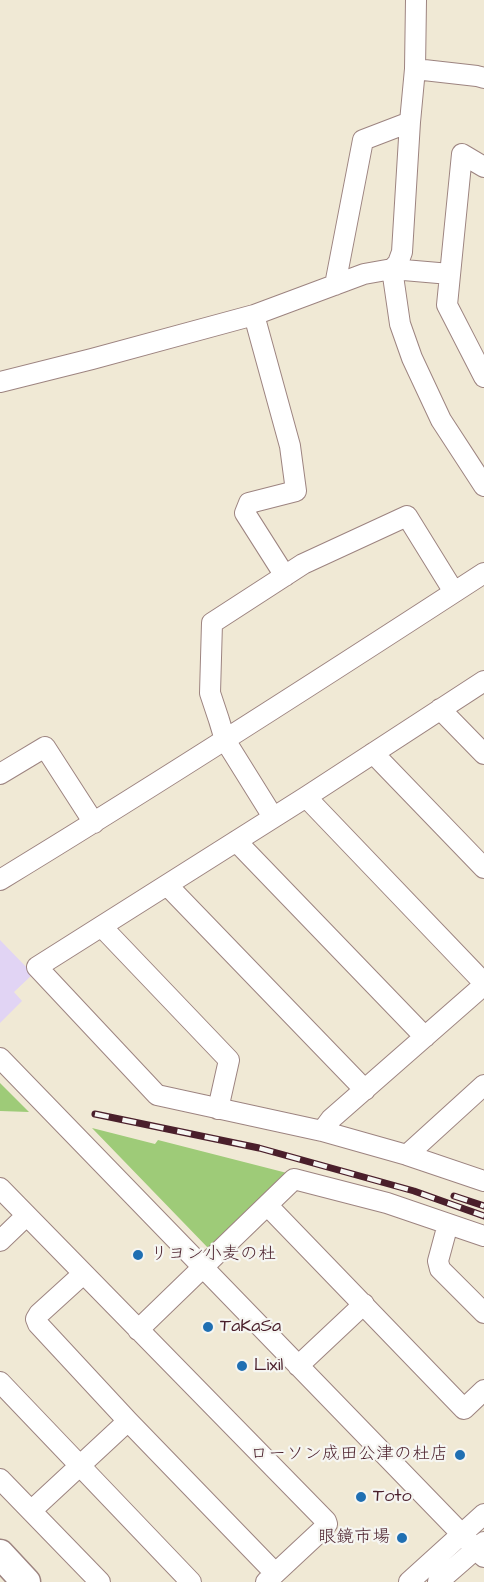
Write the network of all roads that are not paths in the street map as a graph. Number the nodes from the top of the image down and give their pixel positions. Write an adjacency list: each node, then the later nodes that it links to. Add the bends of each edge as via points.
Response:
1 (416, 0): 2 (street)
2 (415, 69): 3 (street); 4 (street)
3 (484, 78)
4 (410, 122): 6 (street, via 402,252); 8 (street, via 363,140)
5 (482, 161): 7 (street, via 462,154)
6 (392, 269): 7 (street); 8 (street); 12 (street, via 400,324 412,358 441,420)
7 (450, 274): 10 (street, via 447,305)
8 (335, 285): 9 (street)
9 (254, 315): 11 (street); 14 (street, via 290,446 296,491 249,503 245,513)
10 (484, 377)
11 (0, 382)
12 (482, 479)
13 (484, 573): 15 (street)
14 (285, 576): 15 (street, via 407,516); 18 (street, via 212,623 210,693)
15 (454, 592): 18 (street)
16 (484, 681): 17 (street)
17 (440, 709): 19 (street); 20 (street)
18 (225, 740): 23 (street); 24 (street)
19 (373, 753): 22 (street); 26 (street)
20 (484, 754)
21 (0, 774): 24 (street, via 45,747)
22 (306, 797): 23 (street); 30 (street)
23 (273, 817): 25 (street)
24 (94, 823): 27 (street)
25 (236, 841): 28 (street); 31 (street)
26 (484, 868)
27 (0, 880)
28 (167, 885): 29 (street); 34 (street)
29 (102, 927): 35 (street, via 230,1060); 35 (street, via 36,967 157,1095)
30 (484, 984): 31 (street)
31 (425, 1037): 34 (street)
32 (0, 1058): 45 (street)
33 (484, 1086): 37 (street)
34 (365, 1090): 36 (street)
35 (218, 1109): 36 (street)
36 (322, 1131): 37 (street)
37 (407, 1155): 38 (street)
38 (484, 1181)
39 (0, 1188): 41 (street)
40 (267, 1205): 42 (street, via 294,1179 387,1203); 45 (street); 47 (street)
41 (26, 1216): 44 (street); 46 (street)
42 (448, 1224): 43 (street); 48 (street, via 438,1261 440,1269)
43 (484, 1236)
44 (0, 1241)
45 (203, 1267): 49 (street); 50 (street)
46 (83, 1274): 49 (street); 53 (street, via 36,1319)
47 (364, 1304): 50 (street); 52 (street, via 464,1409)
48 (484, 1314)
49 (138, 1330): 61 (street, via 326,1521 324,1528)
50 (298, 1366): 58 (street)
51 (0, 1382): 54 (street)
52 (484, 1390)
53 (128, 1421): 54 (street); 61 (street)
54 (79, 1466): 56 (street); 64 (street)
55 (0, 1479): 56 (street)
56 (31, 1511): 63 (street)
57 (484, 1514): 58 (street)
58 (462, 1533): 59 (street); 65 (street)
59 (481, 1549): 66 (street)
60 (0, 1554): 62 (highway)
61 (270, 1578)
62 (26, 1582)
63 (100, 1582)
64 (191, 1582)
65 (409, 1582)
66 (438, 1582)

